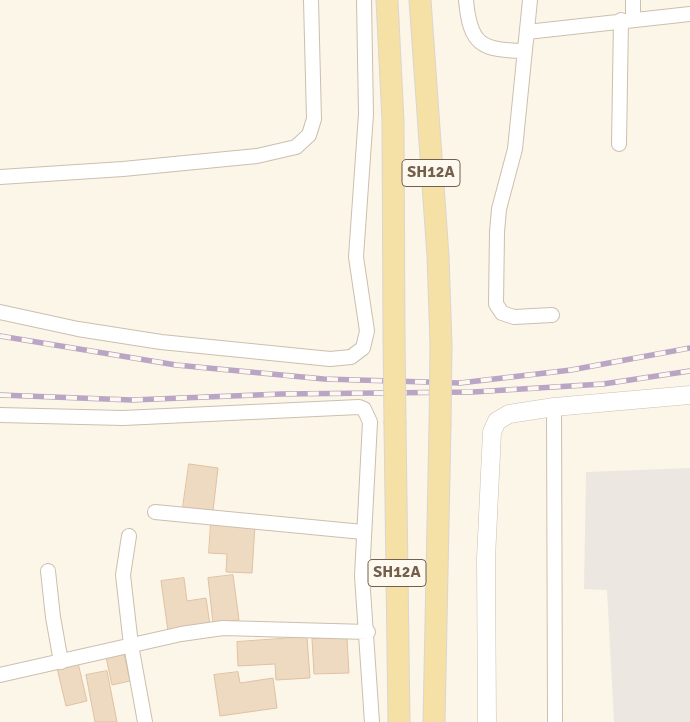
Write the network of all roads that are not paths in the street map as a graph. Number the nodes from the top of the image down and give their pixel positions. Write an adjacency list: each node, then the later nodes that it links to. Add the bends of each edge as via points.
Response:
1 (311, 0): 13 (street, via 314,119 309,135 296,148 257,156)
2 (364, 0): 14 (street, via 366,114 356,257 367,331 364,348 351,357 330,359 161,342)
3 (387, 0): 29 (main road, SH12A, bridge, via 392,121)
4 (420, 0): 30 (main road, SH12A, bridge, via 441,346)
5 (466, 0): 11 (street, via 473,35 486,46 503,51)
6 (530, 0): 10 (street)
7 (633, 0): 9 (street)
8 (690, 14): 9 (street)
9 (627, 20): 10 (street); 12 (street)
10 (527, 32): 11 (street)
11 (524, 51): 15 (street, via 515,149 497,232 496,304 502,314 514,317)
12 (619, 144)
13 (0, 177)
14 (0, 312)
15 (552, 315)
16 (690, 395): 17 (street)
17 (554, 407): 31 (street, via 509,414 497,421 492,432 486,558); 32 (street)
18 (0, 416): 20 (street, via 122,418 359,407 367,412 370,422)
19 (156, 512): 20 (street)
20 (363, 532): 23 (street, via 362,576)
21 (129, 536): 24 (street, via 123,575)
22 (48, 571): 25 (street)
23 (368, 632): 24 (street, via 223,628); 28 (street)
24 (131, 645): 25 (street); 27 (street)
25 (62, 662): 26 (street)
26 (0, 675)
27 (145, 722)
28 (372, 722)
29 (399, 722)
30 (434, 722)
31 (487, 722)
32 (555, 722)

